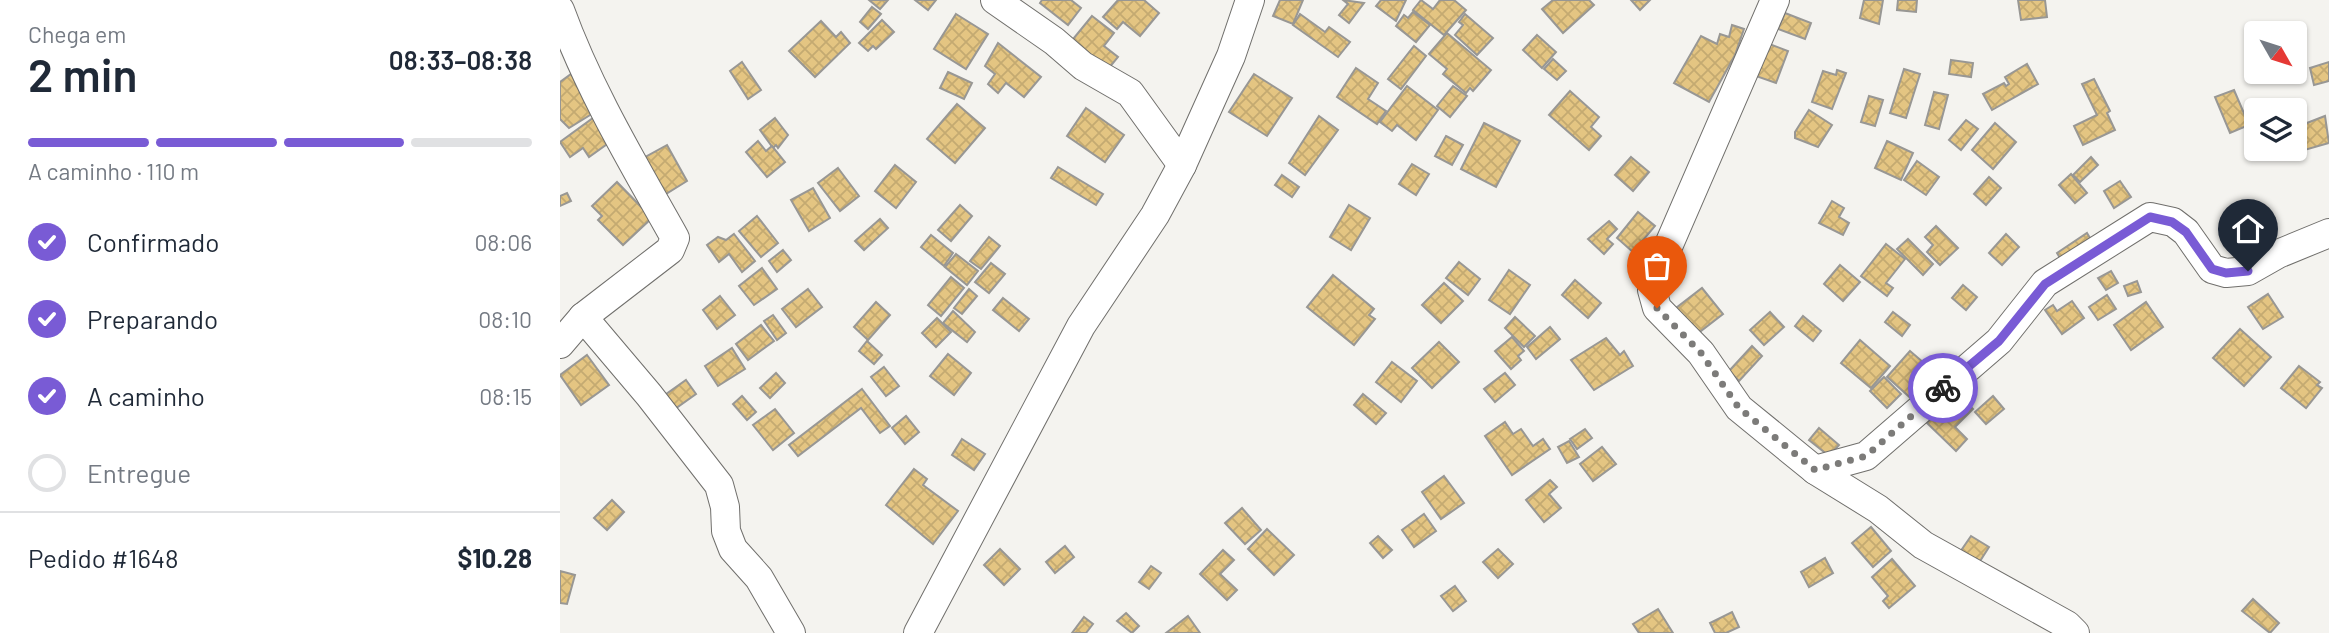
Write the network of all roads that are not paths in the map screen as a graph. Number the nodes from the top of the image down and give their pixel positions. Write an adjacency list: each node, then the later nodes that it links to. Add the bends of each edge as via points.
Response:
1 (995, 0): 5 (street, via 1083,66 1130,93)
2 (1250, 0): 5 (street, via 1231,56)
3 (1775, 0): 9 (street, via 1652,290 1657,308 1701,353 1739,408)
4 (560, 10): 7 (street, via 603,109 675,238 670,250)
5 (1182, 165): 11 (street, via 1155,215 1081,326)
6 (2329, 233): 9 (street, via 2248,271 2226,273 2212,269 2186,232 2172,222 2150,217 2045,284 1999,341 1866,456)
7 (583, 317): 8 (street); 10 (street, via 719,485 733,549 759,578)
8 (560, 344)
9 (1815, 470): 12 (street, via 1878,509 1923,545)
10 (791, 633)
11 (918, 633)
12 (2075, 633)

